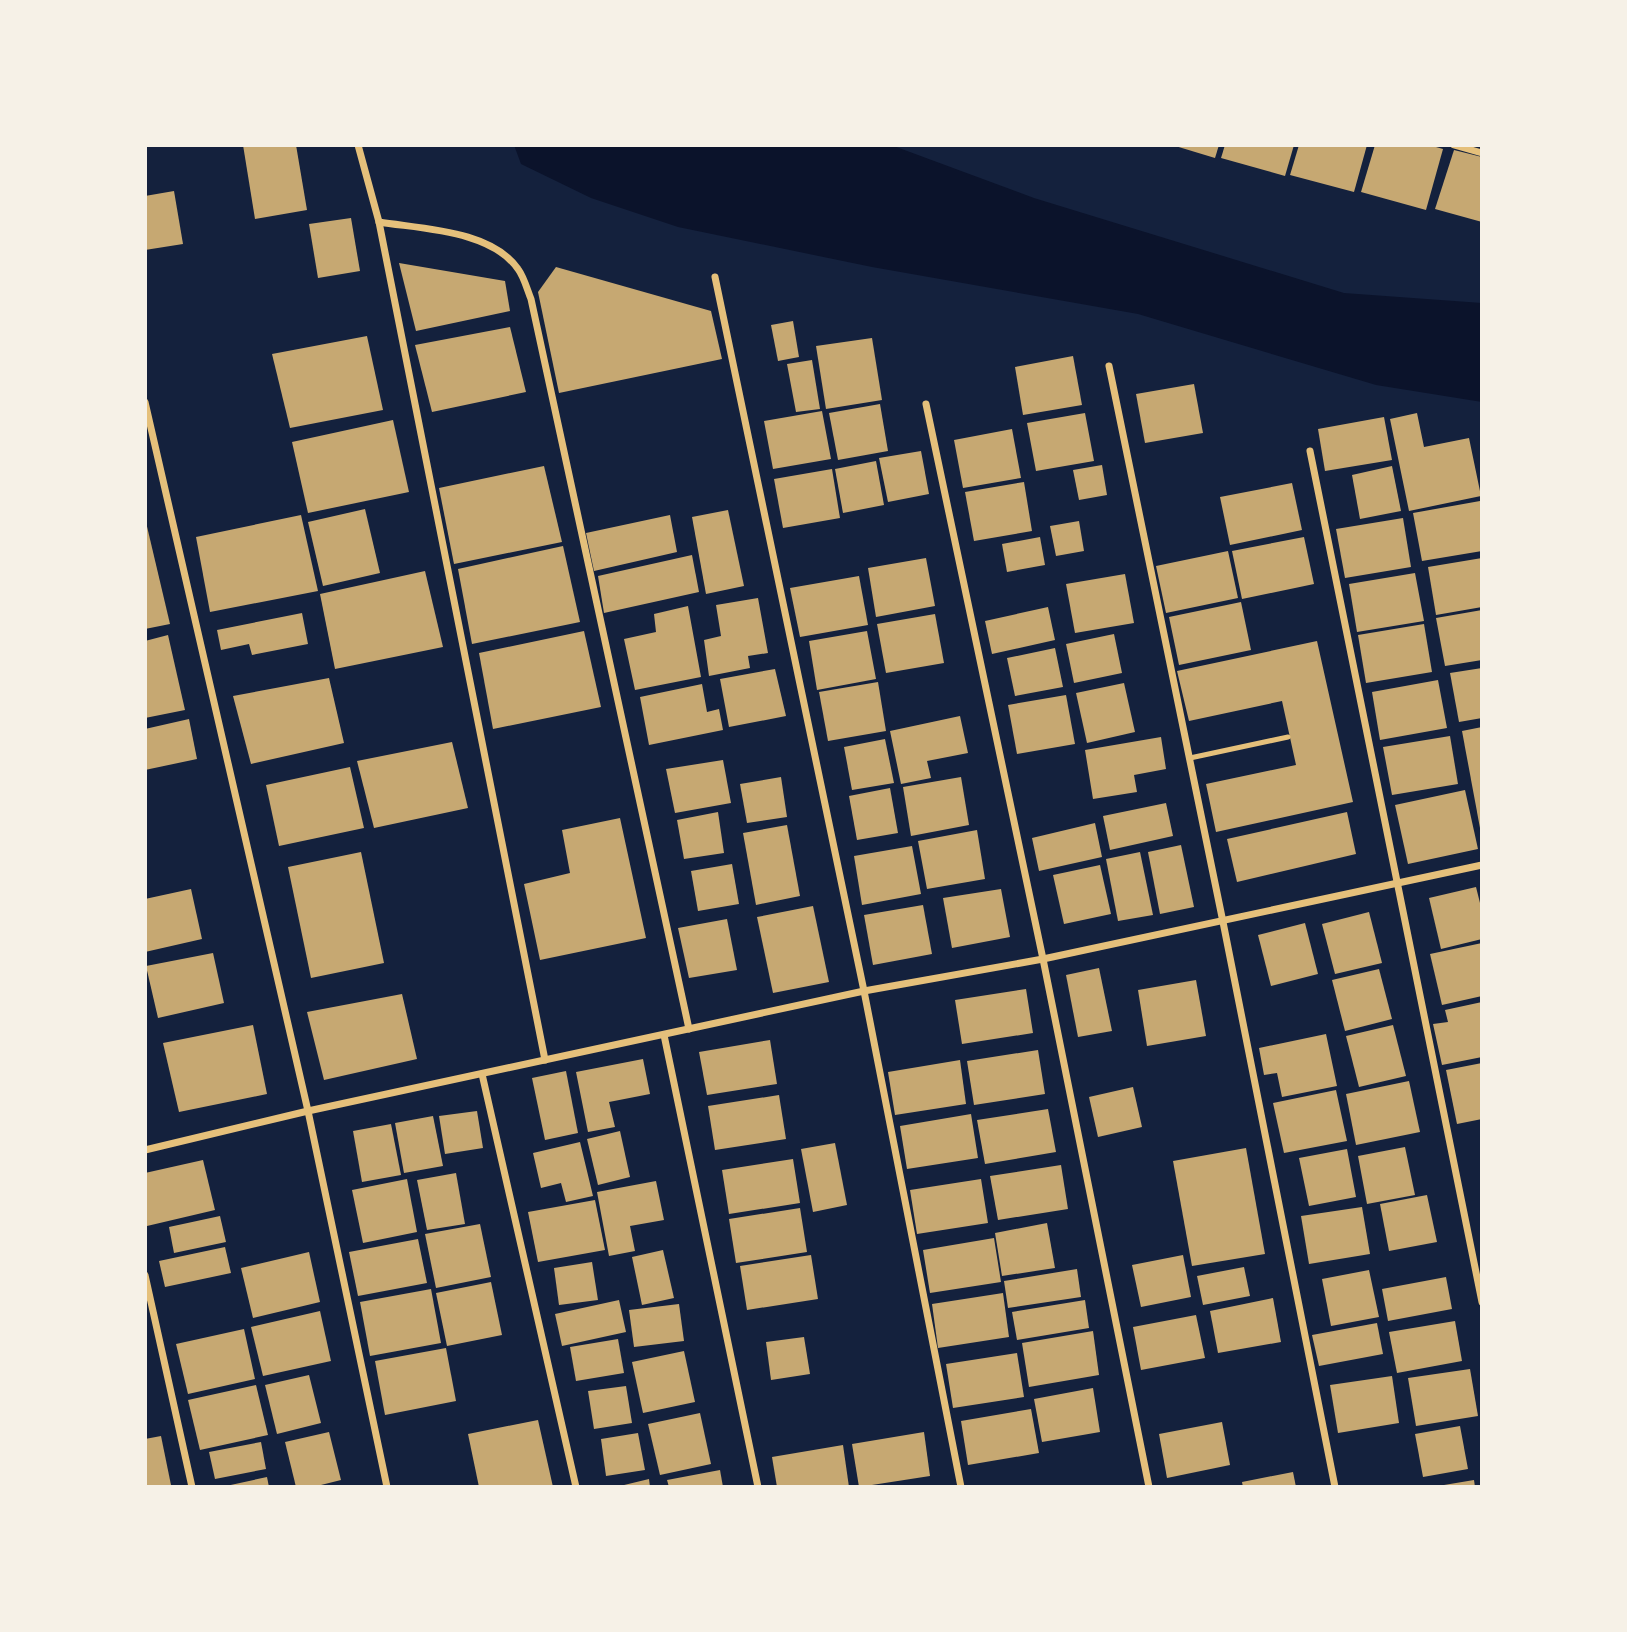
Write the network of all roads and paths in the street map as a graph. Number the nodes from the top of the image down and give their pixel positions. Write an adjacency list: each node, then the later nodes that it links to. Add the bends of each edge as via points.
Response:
1 (358, 145): 4 (street)
2 (1454, 145): 3 (street)
3 (1482, 153)
4 (379, 222): 17 (street, via 464,235 489,244 520,270 531,299); 19 (street)
5 (715, 277): 16 (street)
6 (1109, 366): 11 (street)
7 (145, 402): 21 (street)
8 (926, 404): 15 (street)
9 (1310, 451): 13 (street)
10 (1288, 737): 11 (lane)
11 (1190, 758): 14 (street)
12 (1482, 865): 13 (street)
13 (1397, 885): 14 (street); 24 (street)
14 (1223, 922): 15 (street); 31 (street)
15 (1043, 959): 16 (street); 30 (street)
16 (864, 991): 17 (street); 29 (street)
17 (689, 1029): 18 (street)
18 (664, 1035): 19 (street); 28 (street)
19 (545, 1060): 20 (street)
20 (482, 1074): 21 (street); 27 (street)
21 (308, 1111): 22 (street); 26 (street)
22 (145, 1150)
23 (145, 1275): 25 (street)
24 (1482, 1302)
25 (192, 1487)
26 (387, 1487)
27 (576, 1487)
28 (758, 1487)
29 (961, 1487)
30 (1149, 1487)
31 (1335, 1487)

